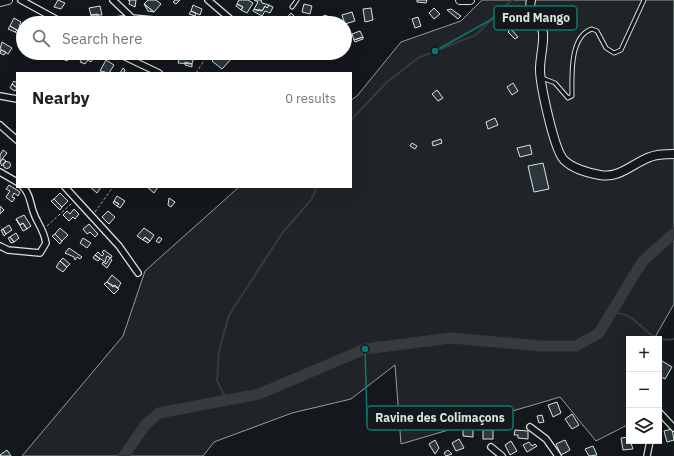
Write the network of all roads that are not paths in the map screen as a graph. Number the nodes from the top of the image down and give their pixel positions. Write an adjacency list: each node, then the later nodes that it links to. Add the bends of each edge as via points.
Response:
1 (8, 0): 10 (main road)
2 (21, 0): 12 (street)
3 (113, 0): 13 (street)
4 (208, 0): 14 (street)
5 (296, 0): 11 (lane)
6 (460, 0): 7 (main road)
7 (470, 0)
8 (531, 0): 17 (main road, via 532,13 543,33)
9 (644, 0): 17 (lane, via 621,50 614,53 606,48 596,31 592,29 587,30 579,39 572,63 572,96 568,98 555,82)
10 (0, 2)
11 (292, 7)
12 (50, 16)
13 (130, 16)
14 (225, 16)
15 (132, 60): 16 (street)
16 (157, 72)
17 (541, 78): 22 (main road, via 556,144 563,159 576,168 600,175 610,175 621,172 650,156)
18 (0, 96): 19 (street)
19 (16, 99)
20 (0, 125): 21 (street)
21 (16, 139)
22 (674, 154)
23 (0, 172): 24 (street)
24 (16, 181)
25 (24, 188): 27 (street, via 28,192 33,212 44,230 46,243 40,253 8,250)
26 (66, 188): 28 (street, via 119,246)
27 (0, 246)
28 (138, 273)
29 (662, 415): 31 (street)
30 (530, 427): 35 (street, via 546,439)
31 (674, 428)
32 (649, 444): 36 (street)
33 (491, 447): 34 (street)
34 (502, 456)
35 (558, 456)
36 (647, 456)

